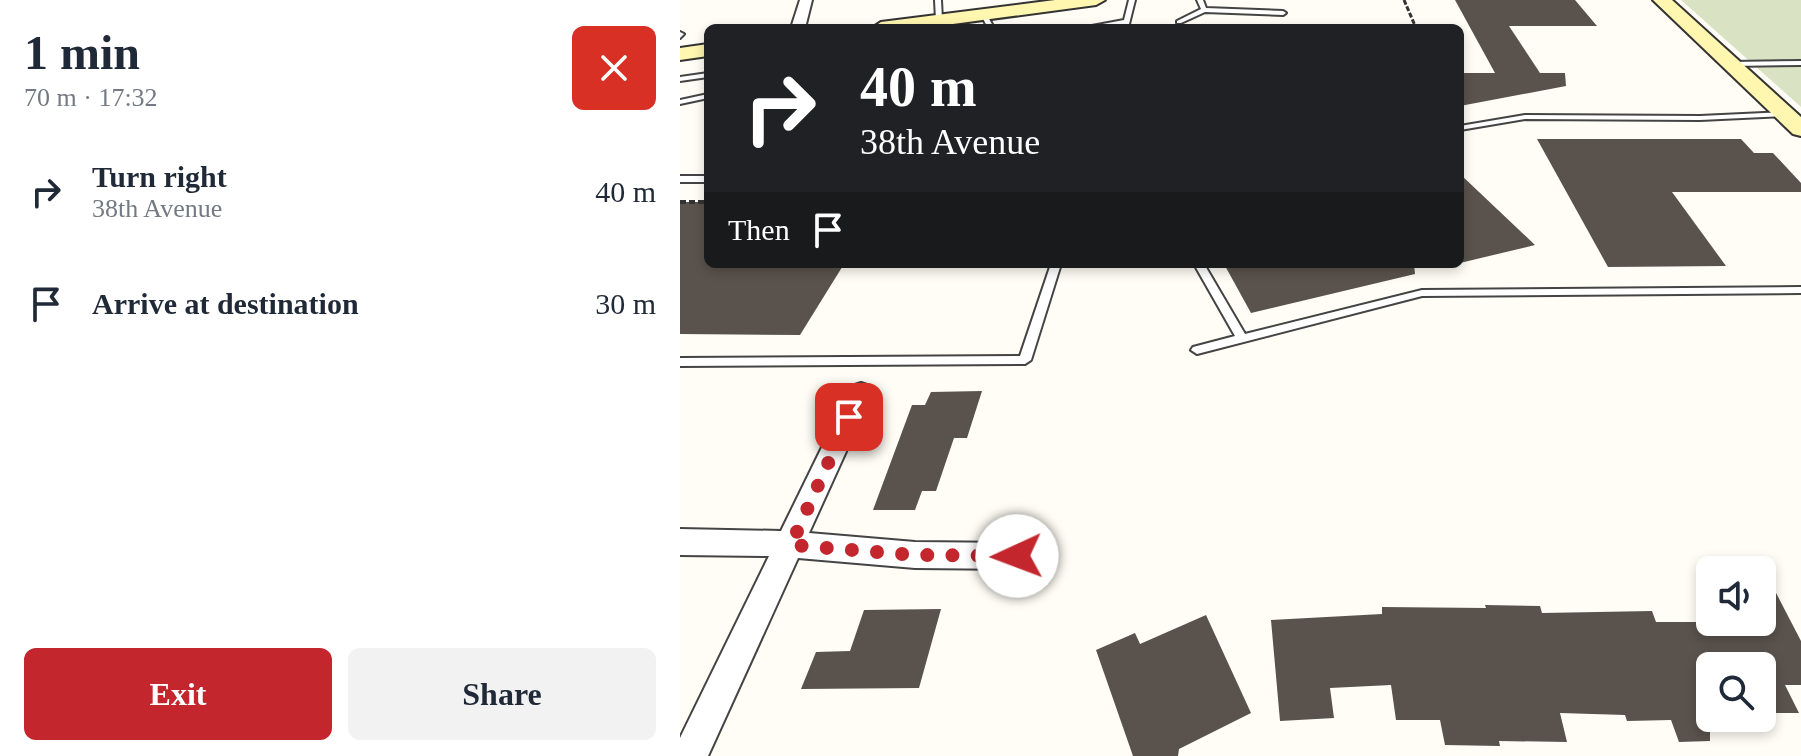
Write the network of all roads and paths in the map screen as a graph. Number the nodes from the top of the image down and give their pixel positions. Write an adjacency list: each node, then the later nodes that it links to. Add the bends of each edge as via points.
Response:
1 (806, 0): 13 (street)
2 (938, 0): 10 (lane)
3 (1132, 0): 15 (lane)
4 (1200, 0): 8 (lane)
5 (1404, 0): 16 (path)
6 (1662, 0): 20 (street)
7 (1087, 1): 11 (street)
8 (1204, 10): 9 (lane); 12 (lane)
9 (1283, 13)
10 (939, 20): 11 (street); 14 (street)
11 (988, 21)
12 (1179, 22)
13 (799, 24)
14 (910, 24)
15 (1126, 24)
16 (1414, 24)
17 (681, 45): 18 (street)
18 (704, 49)
19 (1801, 63): 20 (lane)
20 (1731, 64): 25 (street)
21 (704, 76): 22 (lane)
22 (680, 79)
23 (704, 97): 24 (lane)
24 (680, 102)
25 (1784, 114): 26 (lane, via 1525,117); 27 (street)
26 (1464, 127)
27 (1801, 129)
28 (680, 179): 29 (lane)
29 (704, 179)
30 (680, 202): 31 (path)
31 (704, 202)
32 (1055, 268): 37 (lane, via 1025,360)
33 (1201, 268): 35 (lane)
34 (1801, 290): 35 (lane, via 1422,293)
35 (1242, 339): 36 (lane)
36 (1197, 350)
37 (680, 362)
38 (861, 392): 40 (street)
39 (680, 542): 40 (street)
40 (791, 545): 41 (street); 42 (street)
41 (1017, 556)
42 (690, 756)

